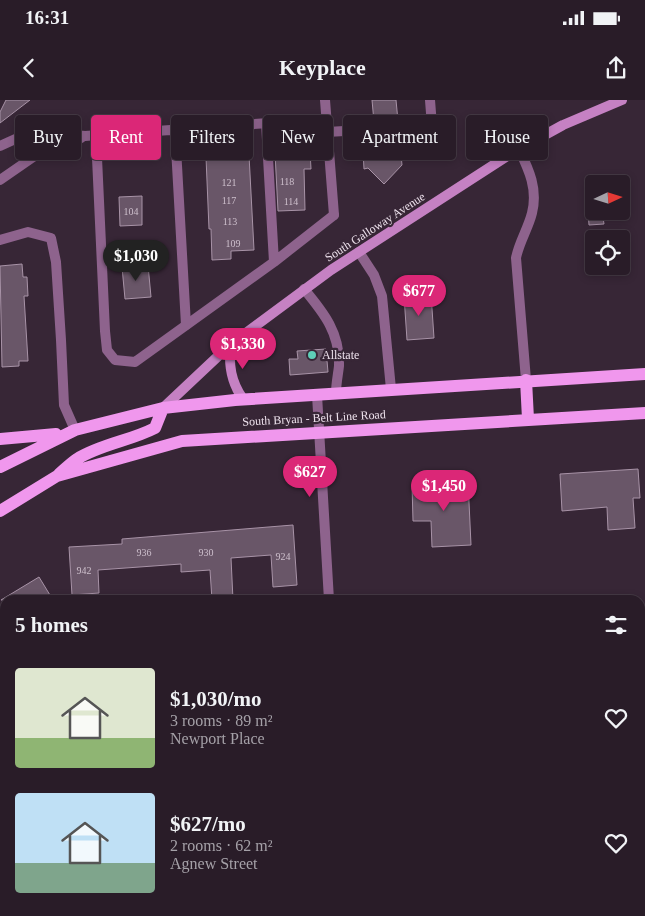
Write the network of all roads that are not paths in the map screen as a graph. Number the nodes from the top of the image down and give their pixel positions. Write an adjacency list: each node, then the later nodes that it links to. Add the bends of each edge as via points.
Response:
1 (325, 100): 4 (street)
2 (430, 100): 6 (street, via 432,126)
3 (622, 100): 7 (main road, South Galloway Avenue)
4 (326, 115)
5 (171, 130): 8 (street)
6 (333, 132)
7 (548, 133)
8 (90, 136): 9 (street, via 41,132); 15 (street, via 39,153); 20 (street, via 107,350 115,360 135,362)
9 (0, 146)
10 (177, 160): 20 (street)
11 (268, 160): 18 (street)
12 (329, 160): 18 (street, via 334,215)
13 (502, 160): 17 (main road, South Galloway Avenue)
14 (524, 160): 23 (street, via 534,193 532,214 516,258)
15 (0, 180)
16 (0, 240): 31 (street, via 28,232 51,238 64,405)
17 (359, 252): 19 (main road, South Galloway Avenue); 24 (street, via 374,275 382,296)
18 (274, 262): 20 (street)
19 (304, 289): 21 (main road, South Galloway Avenue); 25 (street, via 325,314 337,337 339,366)
20 (186, 325)
21 (231, 344): 27 (main road, via 230,370); 28 (main road, South Galloway Avenue)
22 (645, 374): 23 (main road, South Bryan - Belt Line Road)
23 (526, 380): 24 (main road, South Bryan - Belt Line Road); 30 (main road)
24 (391, 389): 25 (main road, South Bryan - Belt Line Road)
25 (336, 393): 26 (main road, South Bryan - Belt Line Road)
26 (317, 395): 27 (main road, South Bryan - Belt Line Road); 32 (street)
27 (243, 399): 28 (main road, South Bryan - Belt Line Road)
28 (163, 408): 31 (main road, South Bryan - Belt Line Road); 35 (main road, via 155,428 76,459)
29 (645, 412): 30 (main road, South Bryan - Belt Line Road)
30 (528, 419): 32 (main road, South Bryan - Belt Line Road)
31 (75, 430): 33 (main road); 34 (main road, South Bryan - Belt Line Road)
32 (319, 432): 35 (main road, South Bryan - Belt Line Road, via 182,441); 37 (street)
33 (0, 439)
34 (0, 468)
35 (57, 476): 36 (main road, South Bryan - Belt Line Road)
36 (0, 512)
37 (329, 595)

